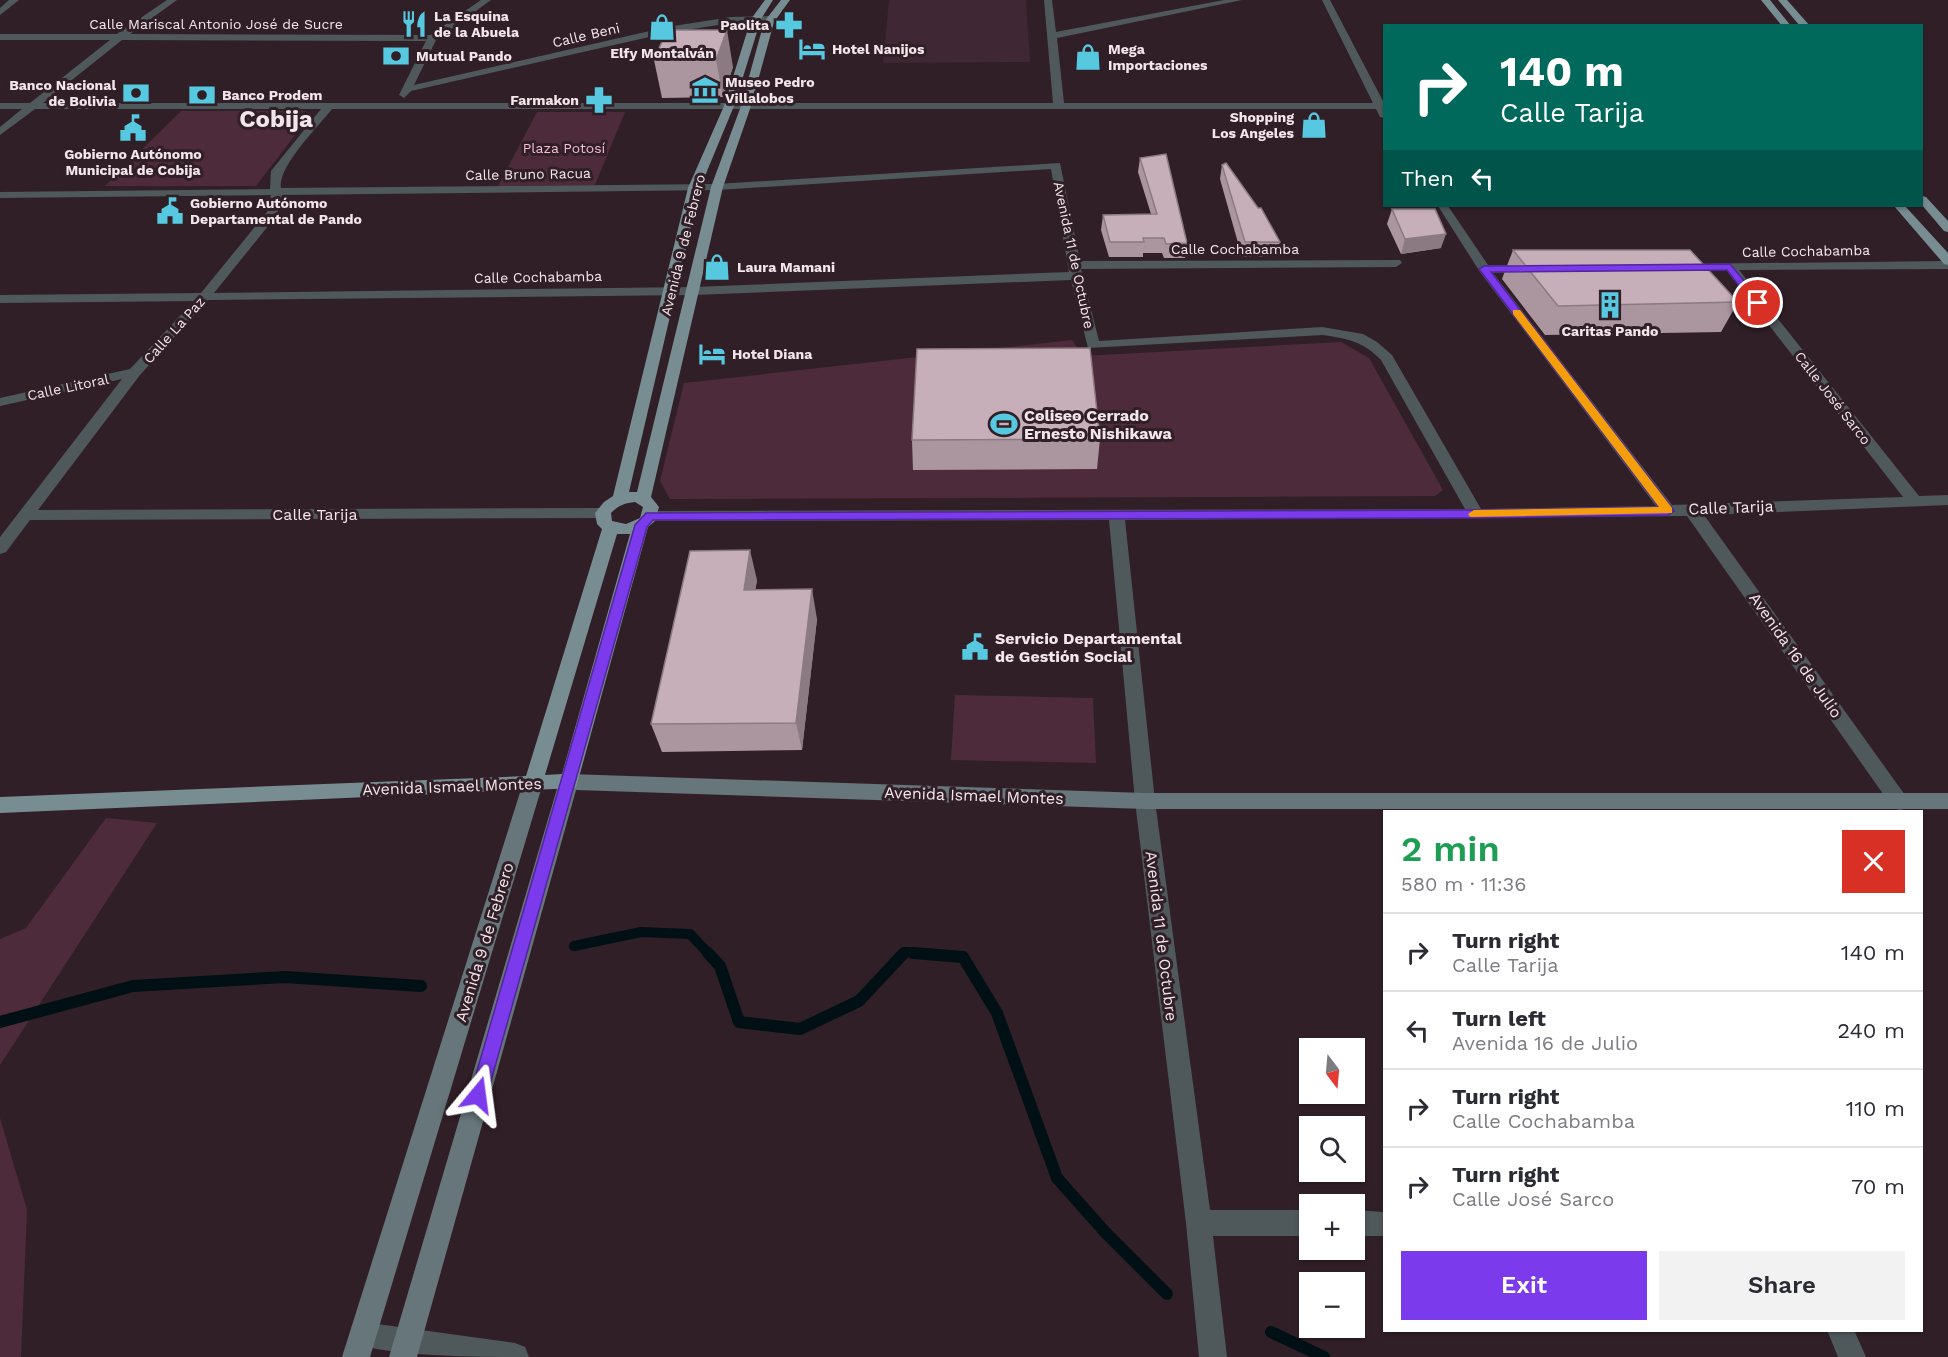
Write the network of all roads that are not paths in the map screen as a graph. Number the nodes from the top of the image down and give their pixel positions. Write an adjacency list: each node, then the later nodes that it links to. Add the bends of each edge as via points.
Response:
1 (15, 0): 12 (street)
2 (188, 0): 11 (street)
3 (487, 0): 20 (street)
4 (769, 0): 13 (main road, Avenida 9 de Febrero)
5 (786, 0): 14 (main road, Avenida 9 de Febrero)
6 (1048, 0): 18 (street)
7 (1238, 0): 18 (street)
8 (1326, 0): 27 (street)
9 (1765, 0): 15 (main road)
10 (1782, 0): 16 (main road)
11 (172, 1): 17 (street)
12 (0, 12)
13 (756, 19): 14 (street, Calle Beni); 21 (street, Calle Beni, via 667,30); 25 (main road, Avenida 9 de Febrero)
14 (771, 19): 26 (main road, Avenida 9 de Febrero)
15 (1785, 24)
16 (1804, 24)
17 (120, 36): 19 (street, Calle Mariscal Antonio José de Sucre); 20 (street, Calle Mariscal Antonio José de Sucre); 22 (street)
18 (1050, 36): 29 (street)
19 (0, 37)
20 (432, 38): 21 (street)
21 (408, 89): 28 (street)
22 (36, 105): 23 (street); 24 (street); 30 (street)
23 (0, 106)
24 (329, 106): 28 (street); 34 (street, Calle La Paz, via 277,171)
25 (729, 106): 26 (street); 28 (street); 33 (main road, Avenida 9 de Febrero)
26 (746, 106): 29 (street); 32 (main road, Avenida 9 de Febrero)
27 (1381, 106): 29 (street)
28 (394, 107)
29 (1059, 107)
30 (0, 132)
31 (1056, 165): 32 (street, Calle Bruno Racua); 46 (street, Avenida 11 de Octubre)
32 (717, 187): 33 (street, Calle Bruno Racua); 48 (main road, Avenida 9 de Febrero)
33 (694, 188): 34 (street, Calle Bruno Racua); 47 (main road, Avenida 9 de Febrero)
34 (277, 192): 35 (street, Calle Bruno Racua); 49 (street, Calle La Paz, via 273,213)
35 (0, 195)
36 (1923, 200): 39 (main road)
37 (1444, 207): 45 (street)
38 (1900, 207): 41 (main road)
39 (1948, 228)
40 (1396, 263): 46 (street, Calle Cochabamba)
41 (1948, 263): 43 (street, Calle Cochabamba)
42 (1671, 267): 43 (street, Calle Cochabamba)
43 (1730, 267): 55 (street, Calle José Sarco)
44 (1542, 268): 45 (street)
45 (1484, 269): 58 (street)
46 (1075, 270): 48 (street, Calle Cochabamba); 60 (street, Avenida 11 de Octubre, via 1093,345 1322,332 1352,333 1373,343 1387,358)
47 (671, 291): 48 (street, Calle Cochabamba); 49 (street, Calle Cochabamba); 53 (main road, Avenida 9 de Febrero)
48 (694, 291): 54 (main road, Avenida 9 de Febrero)
49 (204, 297): 50 (street, Calle Cochabamba); 51 (street, Calle La Paz)
50 (0, 299)
51 (135, 372): 52 (street, Calle Litoral); 61 (street, Calle La Paz)
52 (0, 402)
53 (620, 499): 54 (main road); 62 (main road)
54 (643, 499): 63 (main road, via 651,507)
55 (1914, 500): 56 (street, Calle Tarija); 57 (street, Calle Tarija)
56 (1948, 500)
57 (1691, 508): 58 (street, Calle Tarija); 69 (street, Avenida 16 de Julio)
58 (1668, 511): 60 (street, Calle Tarija)
59 (1116, 514): 60 (street, Calle Tarija); 63 (street, Calle Tarija); 67 (street, Avenida 11 de Octubre)
60 (1476, 514)
61 (27, 515): 62 (street, Calle Tarija); 64 (street, Calle La Paz)
62 (607, 520): 63 (main road, via 627,529); 66 (main road, Avenida 9 de Febrero)
63 (646, 520): 65 (main road)
64 (0, 548)
65 (569, 782): 66 (main road, Avenida Ismael Montes); 67 (street, Avenida Ismael Montes); 78 (street)
66 (532, 783): 70 (main road, Avenida Ismael Montes); 77 (street, Avenida 9 de Febrero)
67 (1145, 801): 71 (street, Avenida Ismael Montes); 72 (street, Avenida 11 de Octubre)
68 (1948, 801): 69 (street, Avenida Ismael Montes)
69 (1900, 802): 71 (street, Avenida Ismael Montes)
70 (0, 805)
71 (1600, 806)
72 (1199, 1223): 73 (street); 80 (street, Avenida 11 de Octubre)
73 (1299, 1223)
74 (1365, 1223): 75 (street)
75 (1383, 1224)
76 (1841, 1332): 81 (street)
77 (360, 1346): 78 (street)
78 (405, 1350): 79 (street)
79 (515, 1357)
80 (1213, 1357)
81 (1852, 1357)

